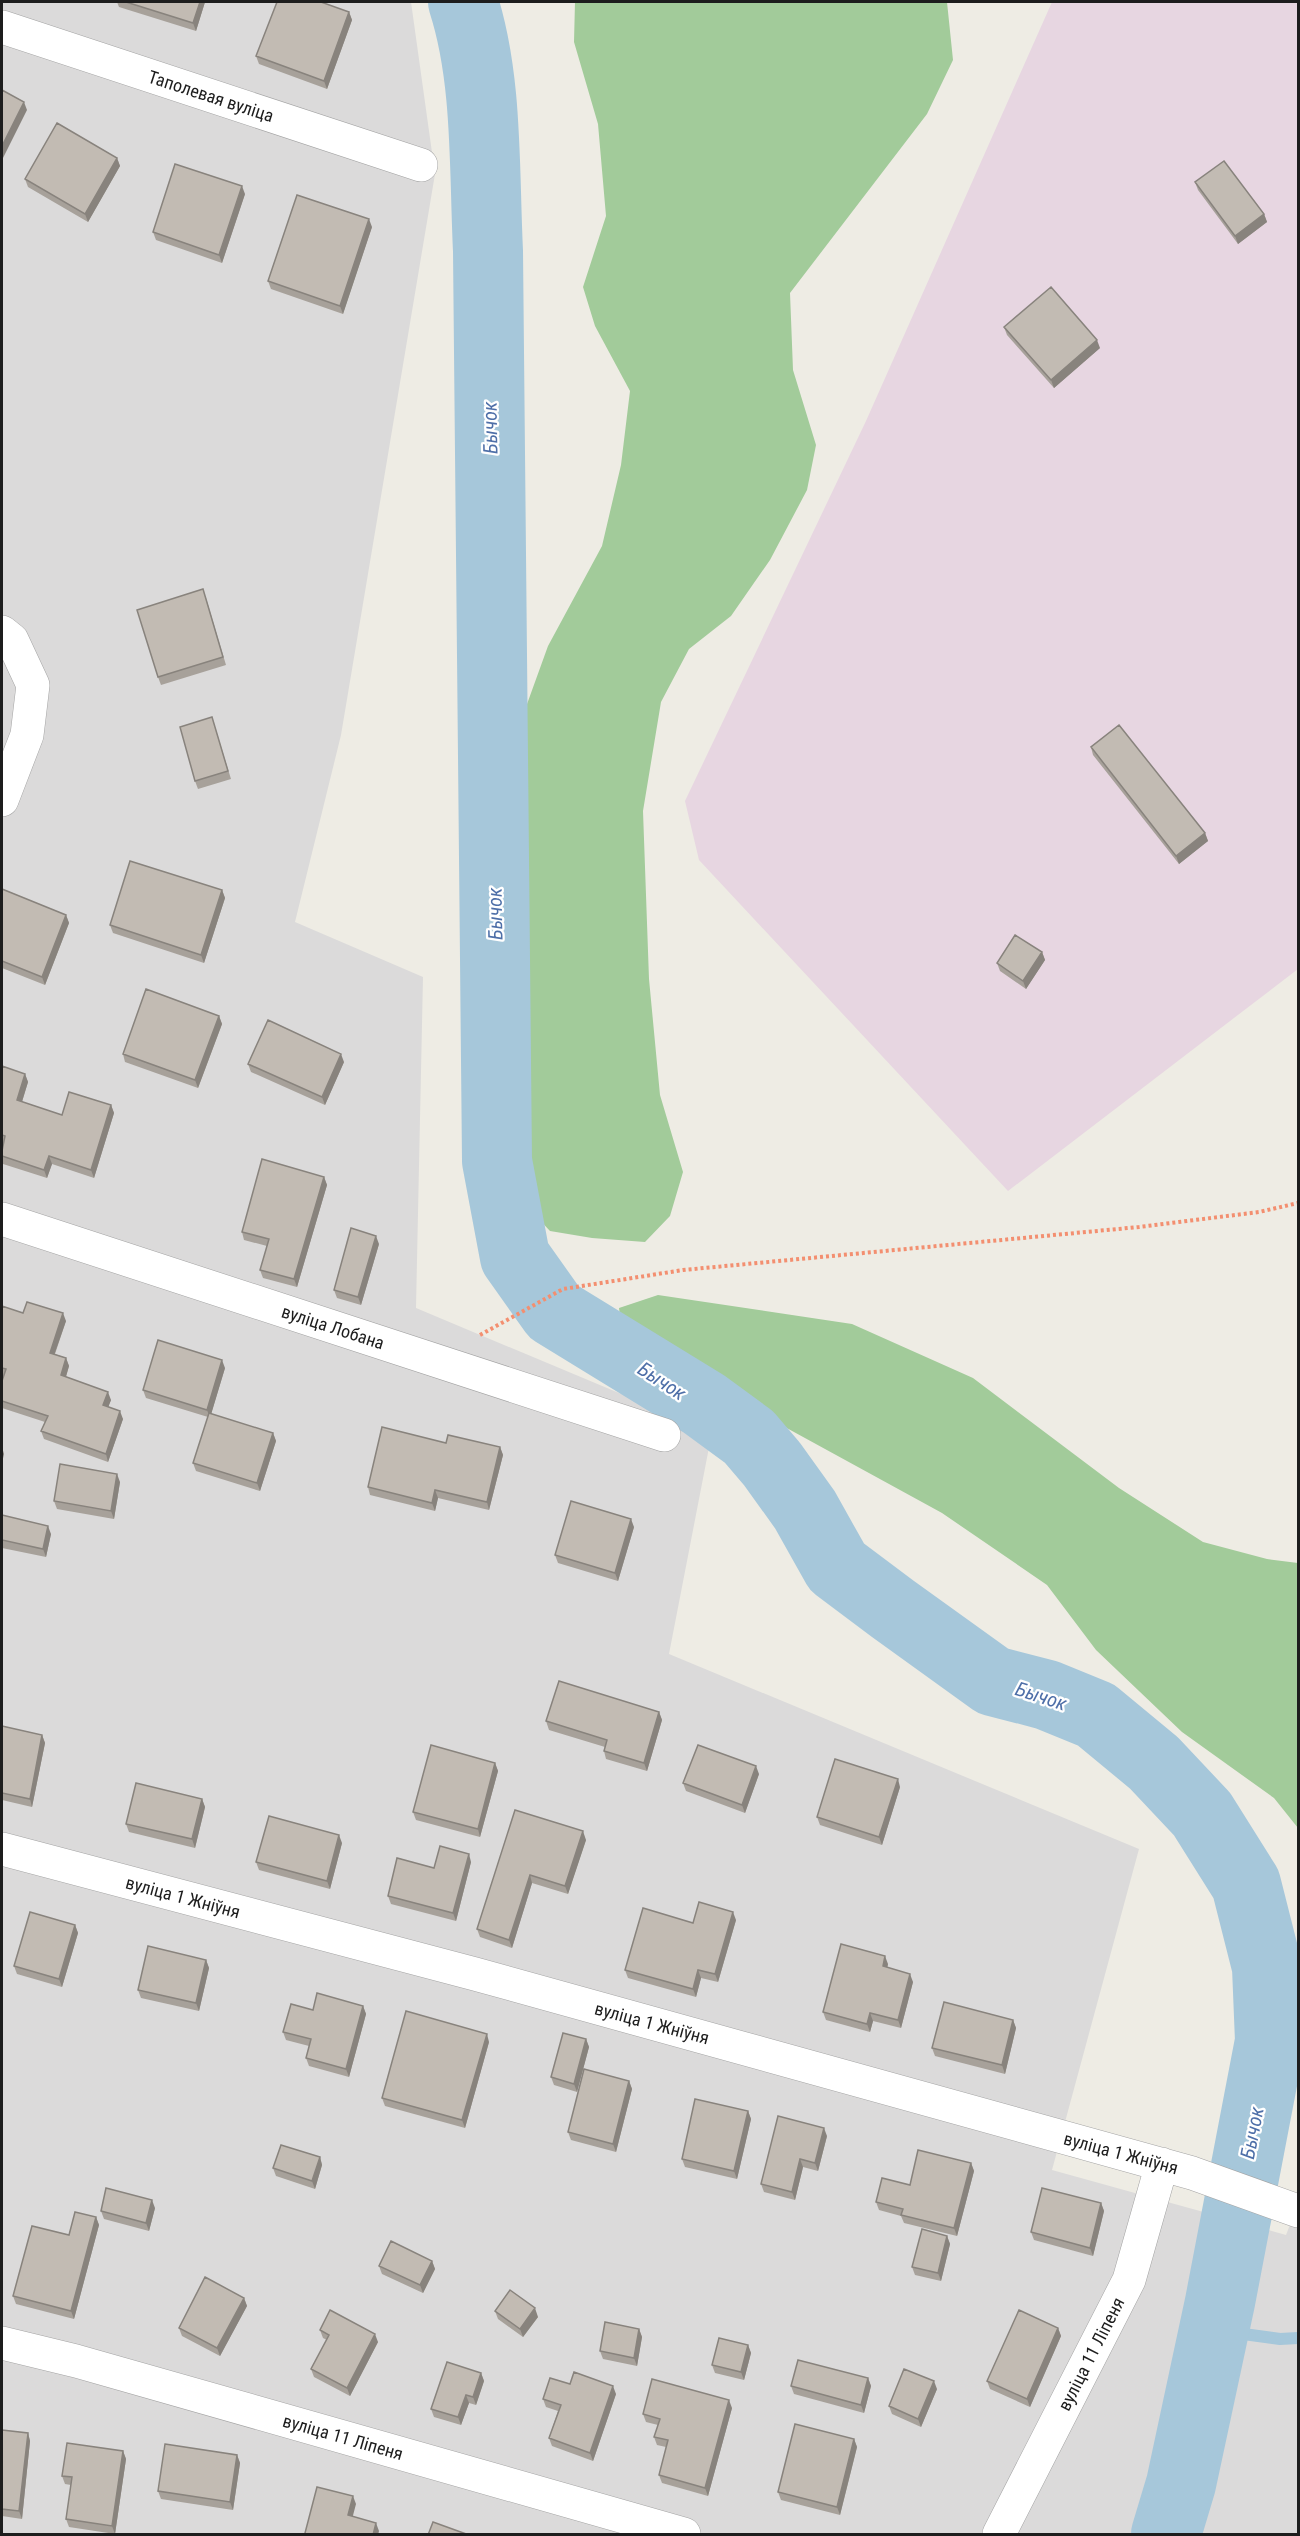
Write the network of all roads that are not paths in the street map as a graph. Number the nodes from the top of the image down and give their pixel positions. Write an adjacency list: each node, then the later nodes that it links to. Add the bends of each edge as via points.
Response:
1 (2, 27): 2 (street, Таполевая вуліца)
2 (421, 165)
3 (2, 632): 4 (street, via 12,640 33,685 27,735)
4 (2, 800)
5 (2, 1219): 6 (street, вуліца Лобана)
6 (663, 1435)
7 (2, 1850): 8 (street, вуліца 1 Жніўня, via 475,1974)
8 (1177, 2169): 9 (street, вуліца 1 Жніўня); 12 (street, вуліца 11 Ліпеня, via 1129,2280)
9 (1290, 2208)
10 (2, 2343): 11 (street, вуліца 11 Ліпеня)
11 (684, 2535)
12 (999, 2535)

